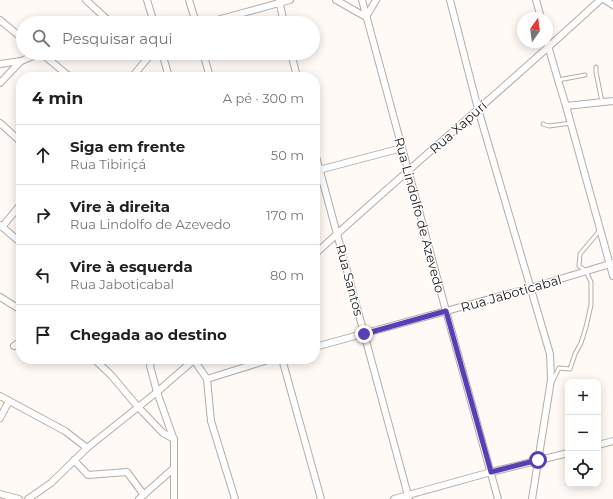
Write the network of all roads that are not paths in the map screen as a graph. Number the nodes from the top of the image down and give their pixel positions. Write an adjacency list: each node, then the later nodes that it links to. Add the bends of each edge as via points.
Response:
1 (86, 0): 15 (street)
2 (147, 0): 16 (street)
3 (189, 0): 17 (street)
4 (290, 0): 12 (street)
5 (336, 0): 20 (street)
6 (362, 0): 20 (street, Rua Lindolfo de Azevedo)
7 (376, 0): 20 (street)
8 (450, 0): 45 (street)
9 (536, 0): 14 (street)
10 (600, 0): 23 (street, Rua Xapurí)
11 (605, 0): 13 (street)
12 (279, 2): 18 (street); 19 (street)
13 (613, 5)
14 (539, 12)
15 (103, 16)
16 (152, 16)
17 (194, 16)
18 (230, 16)
19 (282, 16)
20 (366, 17): 50 (street, Rua Lindolfo de Azevedo)
21 (0, 20): 22 (street)
22 (16, 33)
23 (553, 41)
24 (545, 48): 45 (street, Rua Xapurí)
25 (549, 48): 40 (street)
26 (49, 60): 34 (street)
27 (147, 60): 35 (street)
28 (164, 60): 36 (street)
29 (206, 60): 37 (street)
30 (293, 60): 38 (street)
31 (21, 61): 32 (street); 41 (street)
32 (0, 64)
33 (596, 67): 43 (lane)
34 (64, 72)
35 (136, 72)
36 (168, 72)
37 (209, 72)
38 (296, 72)
39 (585, 75): 40 (lane)
40 (558, 80): 44 (street)
41 (0, 84)
42 (613, 101): 43 (street)
43 (602, 102): 44 (street)
44 (566, 106): 47 (street)
45 (478, 109): 52 (street, Rua Xapurí); 63 (street)
46 (0, 123): 49 (street)
47 (571, 123): 48 (lane, via 549,126); 56 (street)
48 (542, 124)
49 (16, 137)
50 (402, 148): 51 (street); 52 (street, Rua Lindolfo de Azevedo)
51 (320, 170)
52 (408, 170): 57 (street, Rua Xapurí); 66 (street, Rua Lindolfo de Azevedo)
53 (320, 180): 57 (street, Rua Santos)
54 (16, 210): 55 (street)
55 (1, 226): 58 (street)
56 (600, 230): 60 (street); 61 (lane, via 580,254 579,266)
57 (337, 234): 59 (street, Rua Xapurí); 67 (street, Rua Santos)
58 (16, 240)
59 (320, 249)
60 (611, 263): 61 (street, Rua Jaboticabal); 62 (street)
61 (586, 271): 63 (street, Rua Jaboticabal); 76 (lane, via 591,282 590,305 581,343 570,369 559,368)
62 (613, 276)
63 (530, 288): 66 (street, Rua Jaboticabal); 76 (street, via 550,354)
64 (0, 297): 65 (street)
65 (16, 307)
66 (446, 311): 67 (street, Rua Jaboticabal); 90 (street, Rua Lindolfo de Azevedo)
67 (364, 334): 68 (street, Rua Jaboticabal); 93 (street, Rua Santos)
68 (320, 346)
69 (99, 364): 80 (street)
70 (151, 364): 77 (street)
71 (189, 364): 77 (street)
72 (198, 364): 75 (street)
73 (255, 364): 75 (street)
74 (283, 364): 98 (street)
75 (207, 379): 97 (street, via 211,421)
76 (550, 385): 88 (street)
77 (157, 392): 80 (street); 82 (street)
78 (0, 396): 79 (street)
79 (9, 401): 81 (street); 85 (street, via 65,431)
80 (138, 407): 82 (street, via 163,433); 85 (street)
81 (0, 418)
82 (174, 440): 89 (street)
83 (613, 441): 84 (street)
84 (601, 444)
85 (87, 448): 87 (street)
86 (565, 454): 88 (street)
87 (74, 460): 92 (street, via 88,475 127,472); 95 (street, via 50,483)
88 (538, 460): 90 (street); 101 (street)
89 (174, 468): 92 (street); 96 (street)
90 (491, 472): 93 (street); 100 (street, Rua Lindolfo de Azevedo)
91 (0, 494): 94 (street)
92 (142, 497)
93 (408, 497): 99 (street)
94 (19, 499)
95 (28, 499)
96 (174, 499)
97 (235, 499)
98 (321, 499)
99 (394, 499)
100 (498, 499)
101 (532, 499)

